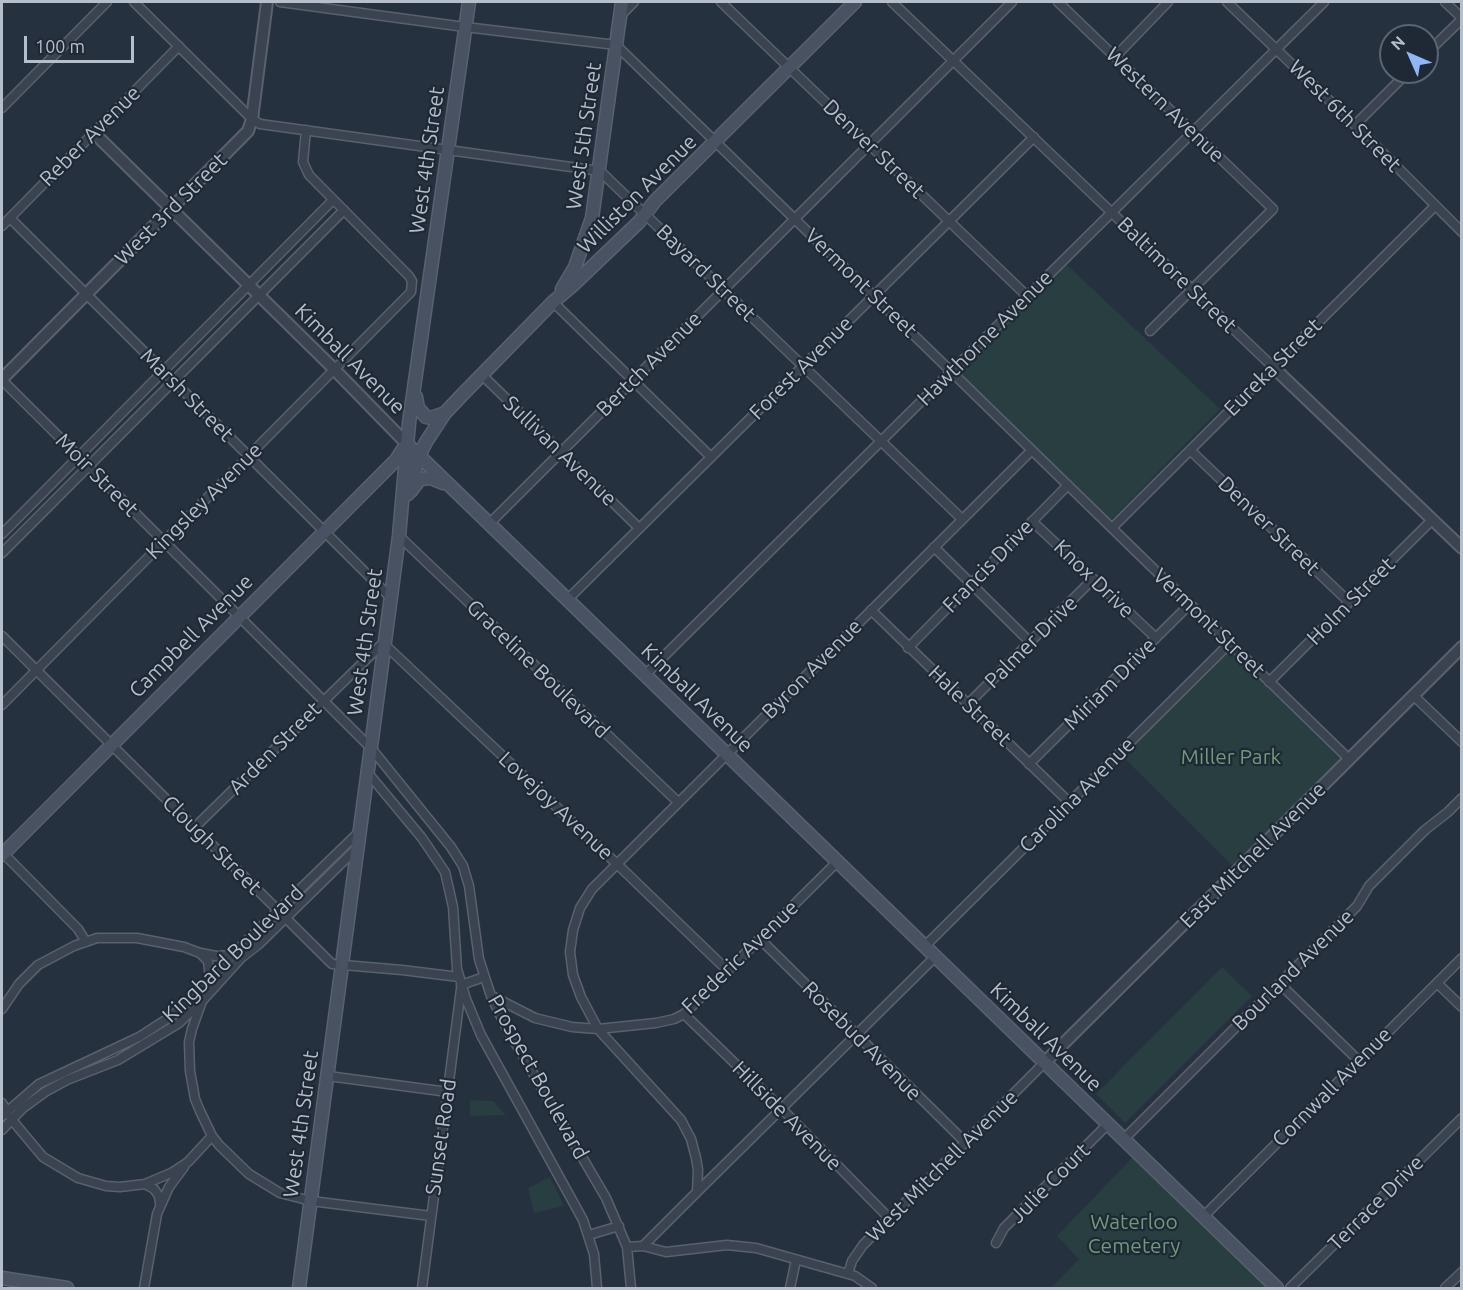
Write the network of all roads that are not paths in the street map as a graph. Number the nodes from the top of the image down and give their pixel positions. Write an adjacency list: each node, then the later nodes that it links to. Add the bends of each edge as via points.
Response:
1 (107, 2): 28 (street)
2 (135, 2): 22 (street)
3 (267, 2): 29 (street, West 3rd Street)
4 (280, 2): 19 (street)
5 (469, 2): 19 (main road, West 4th Street)
6 (622, 2): 17 (main road, West 5th Street)
7 (634, 2): 17 (street)
8 (721, 2): 26 (street, Denver Street)
9 (855, 2): 26 (main road, Williston Avenue)
10 (892, 2): 25 (street, Baltimore Street)
11 (1012, 2): 25 (street, Bertch Avenue)
12 (1058, 2): 24 (street, Western Avenue)
13 (1168, 2): 24 (street)
14 (1227, 2): 23 (street, West 6th Street)
15 (1324, 2): 23 (street, Hawthorne Avenue)
16 (1445, 2): 18 (street)
17 (621, 15): 21 (main road, West 5th Street)
18 (1461, 18): 20 (street)
19 (465, 27): 21 (street); 37 (main road, West 4th Street)
20 (1439, 41)
21 (616, 45): 35 (street, Vermont Street); 38 (main road, West 5th Street)
22 (179, 46): 29 (street); 33 (street, Reber Avenue)
23 (1276, 49): 30 (street, West 6th Street); 32 (street, Hawthorne Avenue)
24 (1115, 57): 32 (street, Western Avenue)
25 (953, 60): 34 (street, Baltimore Street); 36 (street, Bertch Avenue)
26 (790, 68): 35 (main road, Williston Avenue); 36 (street, Denver Street)
27 (1396, 84): 30 (street)
28 (2, 108)
29 (252, 119): 31 (street, via 267,126); 41 (street, West 3rd Street, via 242,139)
30 (1355, 125): 40 (street, West 6th Street)
31 (306, 130): 37 (street); 39 (street, via 305,168)
32 (1192, 132): 43 (street, Hawthorne Avenue); 52 (street, Western Avenue, via 1273,209)
33 (94, 133): 41 (street, Kimball Avenue); 45 (street, Reber Avenue)
34 (1034, 137): 43 (street, Baltimore Street); 47 (street, Forest Avenue)
35 (716, 141): 44 (main road, Williston Avenue); 46 (street, Vermont Street)
36 (869, 144): 46 (street, Bertch Avenue); 47 (street, Denver Street)
37 (449, 149): 38 (street); 68 (main road, West 4th Street)
38 (600, 171): 44 (street, Bayard Street); 57 (main road, West 5th Street, via 583,249)
39 (333, 200): 42 (street); 50 (street)
40 (1435, 206): 49 (street, West 6th Street); 60 (street, Eureka Street)
41 (171, 209): 50 (street, Kimball Avenue); 53 (street, West 3rd Street)
42 (344, 210): 54 (street); 61 (street, Kingsley Avenue, via 409,276 412,286 407,297)
43 (1112, 212): 52 (street, Baltimore Street); 56 (street, Hawthorne Avenue)
44 (646, 213): 51 (street, Bayard Street); 57 (main road, Williston Avenue)
45 (10, 218): 48 (street, Reber Avenue); 53 (street, Marsh Street)
46 (795, 218): 51 (street, Bertch Avenue); 55 (street, Vermont Street)
47 (949, 221): 55 (street, Forest Avenue); 56 (street, Denver Street)
48 (2, 226)
49 (1461, 232)
50 (248, 285): 54 (street, Kimball Avenue); 62 (street)
51 (723, 289): 59 (street, Bayard Street); 66 (street, Bertch Avenue)
52 (1192, 291): 58 (street); 60 (street, Baltimore Street)
53 (86, 294): 62 (street, Marsh Street); 65 (street, West 3rd Street)
54 (259, 295): 61 (street, Kimball Avenue); 67 (street)
55 (874, 296): 59 (street, Forest Avenue); 63 (street, Vermont Street)
56 (1027, 296): 63 (street, Hawthorne Avenue)
57 (553, 302): 64 (main road, Williston Avenue); 66 (street)
58 (1150, 331)
59 (803, 366): 70 (street, Bayard Street); 78 (street, Forest Avenue)
60 (1273, 367): 73 (street, Eureka Street); 84 (street, Baltimore Street)
61 (335, 370): 71 (street, Kimball Avenue); 77 (street, Kingsley Avenue)
62 (163, 371): 67 (street, Marsh Street); 76 (street)
63 (951, 371): 70 (street, Hawthorne Avenue); 72 (street, Vermont Street)
64 (481, 374): 69 (main road, Williston Avenue); 74 (street, Sullivan Avenue)
65 (2, 379): 76 (street, Moir Street)
66 (632, 380): 74 (street, Bertch Avenue); 78 (street)
67 (173, 381): 77 (street, Marsh Street); 79 (street)
68 (415, 384): 69 (main road, via 421,413 431,418); 71 (main road, West 4th Street)
69 (445, 413): 75 (main road, Williston Avenue)
70 (881, 441): 83 (street, Bayard Street); 112 (street, Hawthorne Avenue)
71 (406, 444): 75 (main road, Kimball Avenue); 89 (main road, Campbell Avenue, via 396,460); 91 (main road, West 4th Street)
72 (1032, 450): 80 (street, Vermont Street); 83 (street, Byron Avenue)
73 (1190, 450): 88 (street, Eureka Street); 100 (street, Denver Street)
74 (560, 452): 86 (street, Bertch Avenue); 87 (street, Sullivan Avenue)
75 (419, 456): 81 (main road, Kimball Avenue); 82 (main road, Williston Avenue)
76 (78, 457): 79 (street, Moir Street); 90 (street)
77 (249, 457): 89 (street, Marsh Street); 92 (street, Kingsley Avenue)
78 (711, 457): 87 (street, Forest Avenue)
79 (88, 466): 92 (street, Moir Street); 95 (street)
80 (1068, 485): 85 (street, Francis Drive); 88 (street, Vermont Street)
81 (455, 490): 82 (main road, via 425,478 415,484); 86 (main road, Kimball Avenue)
82 (408, 498): 91 (main road, Williston Avenue)
83 (962, 519): 93 (street, Byron Avenue)
84 (1432, 519): 94 (street, Baltimore Street); 100 (street, Holm Street)
85 (1032, 520): 96 (street, Knox Drive); 97 (street, Francis Drive)
86 (489, 523): 99 (main road, Kimball Avenue)
87 (639, 528): 99 (street, Forest Avenue)
88 (1112, 528): 101 (street, Vermont Street)
89 (324, 531): 98 (street, Marsh Street); 103 (main road, Campbell Avenue)
90 (2, 534)
91 (399, 536): 98 (main road, West 4th Street); 126 (street, Graceline Boulevard)
92 (163, 542): 103 (street, Moir Street); 111 (street, Kingsley Avenue)
93 (934, 548): 97 (street); 102 (street, Byron Avenue)
94 (1461, 548)
95 (2, 553)
96 (1093, 579): 105 (street, Knox Drive); 106 (street, Palmer Drive)
97 (970, 584): 106 (street); 110 (street, Francis Drive)
98 (391, 598): 107 (main road, West 4th Street)
99 (568, 599): 112 (main road, Kimball Avenue)
100 (1349, 603): 113 (street, Holm Street)
101 (1190, 604): 105 (street, Miriam Drive); 108 (street, Vermont Street)
102 (871, 610): 110 (street, Hale Street); 121 (street, Byron Avenue)
103 (238, 617): 115 (street, Moir Street); 119 (main road, Campbell Avenue)
104 (2, 636): 111 (street, Clough Street)
105 (1156, 638): 123 (street, Miriam Drive)
106 (1030, 642): 116 (street, Palmer Drive)
107 (383, 643): 115 (street, Arden Street); 120 (main road, West 4th Street); 133 (street, Lovejoy Avenue)
108 (1230, 643): 113 (street, Vermont Street); 127 (street, Carolina Avenue)
109 (1461, 647): 114 (street, East Mitchell Avenue)
110 (908, 648): 116 (street, Hale Street)
111 (36, 670): 117 (street, Kingsley Avenue); 119 (street, Clough Street)
112 (645, 675): 121 (main road, Kimball Avenue)
113 (1269, 682): 122 (street, Vermont Street)
114 (1413, 695): 118 (street); 122 (street, East Mitchell Avenue)
115 (322, 701): 120 (street, Moir Street); 128 (street, Arden Street)
116 (968, 704): 123 (street, Hale Street)
117 (2, 705)
118 (1461, 742)
119 (111, 745): 128 (street, Clough Street); 131 (main road, Campbell Avenue)
120 (371, 748): 124 (main road, West 4th Street); 144 (street, Prospect Boulevard, via 463,866)
121 (726, 754): 126 (street, Byron Avenue); 132 (main road, Kimball Avenue)
122 (1349, 759): 159 (street, East Mitchell Avenue)
123 (1029, 764): 127 (street, Hale Street)
124 (368, 773): 129 (main road, West 4th Street); 146 (street, Prospect Boulevard, via 445,872 453,906)
125 (1461, 798): 148 (street, Bourland Avenue, via 1369,886 1357,906)
126 (678, 802): 133 (street, Byron Avenue)
127 (1069, 802): 137 (street, Carolina Avenue)
128 (194, 828): 134 (street, Clough Street)
129 (360, 831): 130 (main road, West 4th Street); 134 (street, Kingbard Boulevard)
130 (358, 847): 134 (street, Kingbard Boulevard); 142 (main road, West 4th Street)
131 (2, 853): 136 (street, via 78,929)
132 (837, 862): 135 (street, Frederic Avenue); 137 (main road, Kimball Avenue)
133 (617, 864): 143 (street, Lovejoy Avenue); 155 (street, Byron Avenue, via 592,888 576,919 570,952 576,986)
134 (282, 915): 139 (street, Kingbard Boulevard); 142 (street, Clough Street, via 332,964); 150 (street, Kingbard Boulevard)
135 (760, 939): 143 (street, Frederic Avenue); 156 (street, Rosebud Avenue)
136 (86, 942): 138 (street, via 109,937 136,938); 152 (street, via 38,965)
137 (924, 947): 140 (main road, Kimball Avenue)
138 (200, 952): 139 (street); 145 (street, via 208,961)
139 (232, 955): 145 (street, Kingbard Boulevard)
140 (935, 957): 156 (street); 159 (main road, Kimball Avenue)
141 (1461, 958): 147 (street, Cornwall Avenue)
142 (341, 965): 146 (street, Clough Street, via 402,970); 160 (main road, West 4th Street)
143 (727, 970): 153 (street, Frederic Avenue)
144 (484, 977): 146 (street); 149 (street, Prospect Boulevard)
145 (210, 979): 150 (street); 163 (street, Kingbard Boulevard, via 158,1025 46,1081)
146 (460, 982): 161 (street, Sunset Road); 180 (street, Prospect Boulevard, via 481,1035)
147 (1437, 983): 151 (street); 158 (street, Cornwall Avenue)
148 (1280, 984): 158 (street); 169 (street, Bourland Avenue)
149 (491, 996): 155 (street, Frederic Avenue, via 547,1023); 179 (street, Prospect Boulevard)
150 (204, 1000): 154 (street, Kingbard Boulevard); 157 (street)
151 (1461, 1007)
152 (2, 1008)
153 (684, 1014): 155 (street, Frederic Avenue, via 656,1023); 162 (street, Hillside Avenue)
154 (170, 1028): 157 (street, via 180,1029); 165 (street, Kingbard Boulevard, via 118,1060 50,1088)
155 (598, 1029): 173 (street, Byron Avenue, via 687,1130 696,1158)
156 (855, 1035): 162 (street); 170 (street, Rosebud Avenue)
157 (190, 1040): 168 (street, via 195,1099)
158 (1359, 1060): 177 (street, Cornwall Avenue)
159 (1044, 1063): 166 (main road, Kimball Avenue); 170 (street, West Mitchell Avenue)
160 (328, 1076): 161 (street); 174 (main road, West 4th Street)
161 (448, 1092): 176 (street, Sunset Road)
162 (781, 1108): 173 (street); 178 (street, Hillside Avenue)
163 (3, 1110): 165 (street)
164 (1461, 1118): 198 (street, Terrace Drive)
165 (12, 1120): 167 (street, Kingbard Boulevard); 172 (street, via 44,1157 78,1178 106,1186)
166 (1107, 1125): 169 (main road, Kimball Avenue); 181 (street, Julie Court, via 1004,1228)
167 (2, 1130)
168 (212, 1136): 171 (street); 174 (street, via 239,1165 270,1189)
169 (1123, 1140): 177 (main road, Kimball Avenue)
170 (965, 1142): 178 (street, West Mitchell Avenue)
171 (188, 1162): 172 (street); 175 (street)
172 (146, 1184): 175 (street, via 159,1196)
173 (697, 1192): 182 (street)
174 (311, 1201): 176 (street); 191 (main road, West 4th Street)
175 (160, 1205): 190 (street)
176 (430, 1216): 192 (street, Sunset Road)
177 (1203, 1217): 197 (main road, Kimball Avenue)
178 (890, 1219): 186 (street, West Mitchell Avenue, via 857,1253)
179 (619, 1226): 180 (street); 183 (street, Prospect Boulevard)
180 (589, 1235): 193 (street, Prospect Boulevard)
181 (996, 1243)
182 (643, 1246): 183 (street); 184 (street, via 666,1252 740,1246)
183 (627, 1247): 194 (street, Prospect Boulevard)
184 (796, 1260): 186 (street); 195 (street)
185 (1461, 1272): 199 (street)
186 (848, 1274): 188 (street)
187 (2, 1278): 189 (main road)
188 (863, 1285): 196 (street)
189 (67, 1288)
190 (144, 1288)
191 (299, 1288)
192 (422, 1288)
193 (597, 1288)
194 (631, 1288)
195 (790, 1288)
196 (872, 1288)
197 (1277, 1288)
198 (1290, 1288)
199 (1445, 1288)

